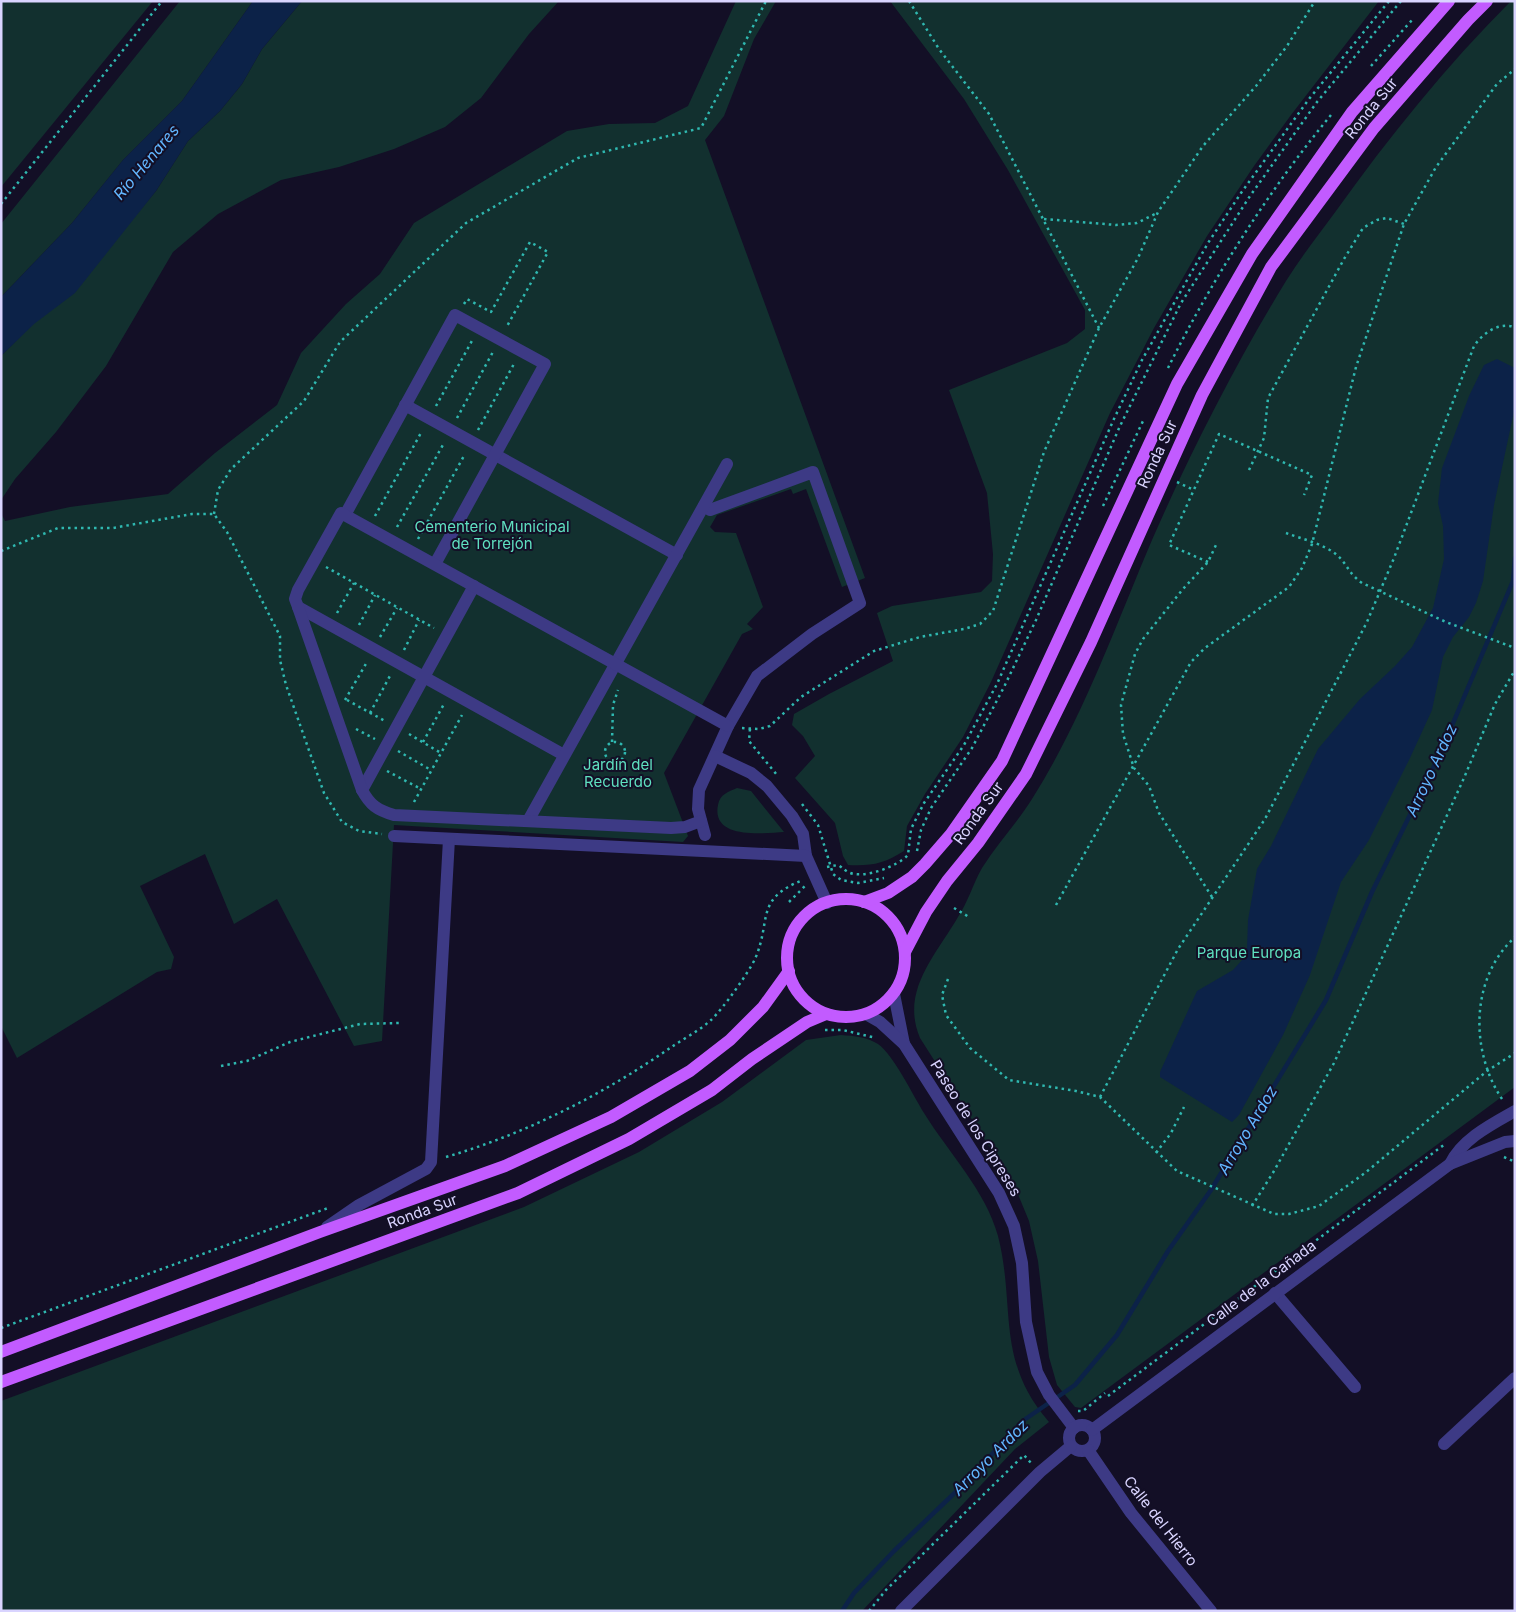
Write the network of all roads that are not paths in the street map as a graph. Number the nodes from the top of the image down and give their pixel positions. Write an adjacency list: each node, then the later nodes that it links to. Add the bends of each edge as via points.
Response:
1 (1449, 1): 24 (main road, Ronda Sur, via 1352,112 1252,254 1177,384 1002,761 951,834 925,864 888,893)
2 (1487, 1): 26 (main road, Ronda Sur, via 1374,128 1271,267 1198,404 1026,774 947,881)
3 (405, 405): 4 (street); 4 (street, via 455,315 545,364); 7 (street)
4 (494, 456): 8 (street); 9 (street)
5 (726, 464): 6 (street)
6 (704, 506): 8 (street); 14 (street, via 710,510 813,472 860,603 757,676)
7 (345, 515): 9 (street); 11 (street, via 341,513 298,590 295,599)
8 (677, 556): 12 (street)
9 (435, 564): 10 (street)
10 (474, 586): 12 (street); 13 (street)
11 (298, 607): 13 (street); 17 (street)
12 (616, 664): 14 (street); 15 (street)
13 (424, 677): 15 (street); 17 (street)
14 (728, 726): 16 (street)
15 (564, 755): 18 (street)
16 (715, 756): 19 (street, via 699,790); 23 (street, via 751,773 767,786 792,816 802,834)
17 (362, 790): 18 (street, via 378,811 412,816)
18 (528, 821): 19 (street, via 671,828)
19 (701, 821): 20 (street)
20 (705, 835)
21 (394, 836): 22 (street)
22 (449, 839): 23 (street); 35 (street, via 431,1162 426,1169 359,1205)
23 (806, 856): 25 (street)
24 (864, 902): 25 (main road, Ronda Sur, via 846,899); 26 (main road, Ronda Sur, via 889,919 898,930)
25 (827, 903): 27 (main road, Ronda Sur, via 812,910 799,922 787,954)
26 (905, 952): 28 (main road, Ronda Sur, via 904,974)
27 (789, 971): 29 (main road, Ronda Sur, via 796,989 809,1004); 35 (main road, Ronda Sur, via 763,1007 730,1040 690,1071 611,1117 505,1166)
28 (894, 994): 30 (main road, Ronda Sur); 31 (street, Paseo de los Cipreses)
29 (826, 1014): 30 (main road, Ronda Sur, via 846,1017); 39 (main road, Ronda Sur, via 807,1022 712,1090 629,1139 518,1193)
30 (866, 1014): 31 (street, Paseo de los Cipreses)
31 (904, 1044): 41 (street, Paseo de los Cipreses, via 1000,1193 1014,1226 1022,1263 1031,1353 1036,1372 1049,1395 1069,1412)
32 (1515, 1111): 34 (street, via 1489,1126 1455,1153)
33 (1511, 1142): 34 (street)
34 (1450, 1164): 36 (street, Calle de la Cañada)
35 (320, 1232): 37 (main road, Ronda Sur)
36 (1276, 1293): 40 (street); 42 (street, Calle de la Cañada)
37 (1, 1352)
38 (1515, 1378): 43 (street)
39 (1, 1382)
40 (1356, 1387)
41 (1074, 1428): 42 (street, via 1083,1426); 44 (street, via 1069,1436)
42 (1092, 1430): 45 (street, via 1094,1441)
43 (1444, 1444)
44 (1071, 1446): 45 (street, via 1079,1451); 46 (street, via 1040,1472)
45 (1088, 1450): 47 (street, Calle del Hierro, via 1131,1513)
46 (901, 1611)
47 (1211, 1611)

